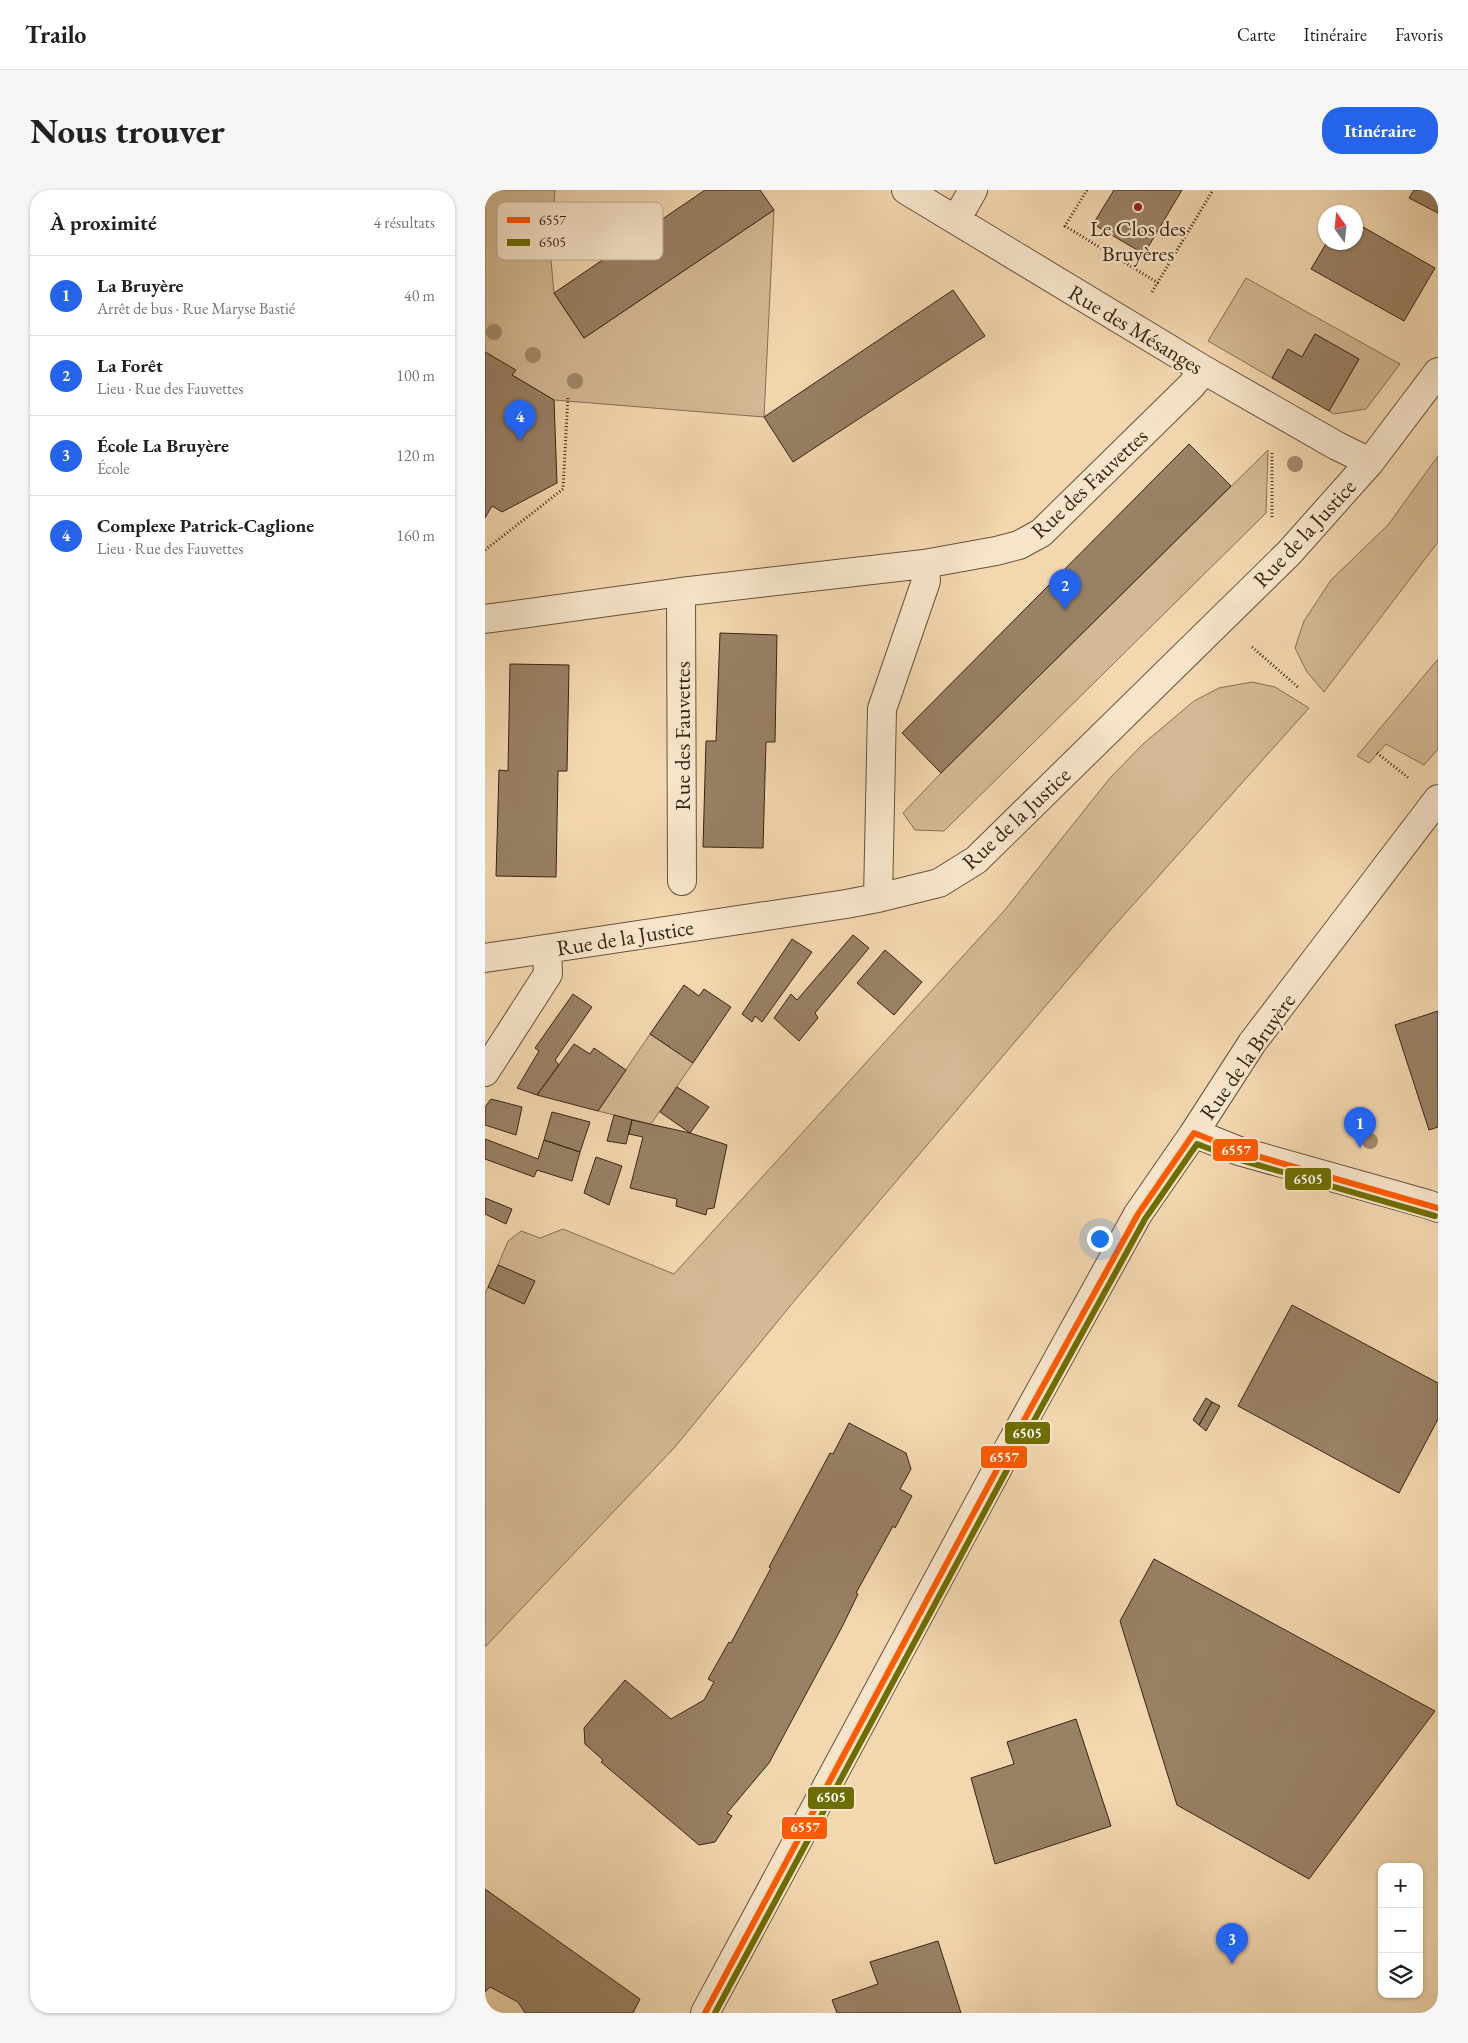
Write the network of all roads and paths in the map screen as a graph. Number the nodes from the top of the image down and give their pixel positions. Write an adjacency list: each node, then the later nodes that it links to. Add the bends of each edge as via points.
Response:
1 (906, 190): 5 (street, Rue des Mésanges)
2 (973, 190): 5 (street)
3 (1087, 190): 6 (path, via 1065,226)
4 (1213, 190): 6 (path)
5 (956, 220): 8 (street, Rue des Mésanges)
6 (1158, 283): 7 (path)
7 (1152, 292)
8 (1204, 370): 12 (street, Rue des Mésanges); 15 (street, Rue des Fauvettes, via 1041,533 1019,545)
9 (1438, 372): 12 (street, Rue de la Justice)
10 (568, 396): 14 (path, via 563,489)
11 (1272, 444): 13 (path)
12 (1370, 462): 24 (street, Rue de la Justice, via 1289,553 976,860 939,883)
13 (1271, 517)
14 (485, 550)
15 (924, 564): 16 (street, Rue des Fauvettes); 24 (street, via 926,581 882,709)
16 (681, 592): 17 (street, Rue des Fauvettes); 23 (street, Rue des Fauvettes)
17 (485, 619)
18 (1252, 647): 19 (path)
19 (1299, 688)
20 (1377, 753): 21 (path)
21 (1411, 779)
22 (1438, 799): 28 (street, Rue de la Bruyère, via 1252,1043)
23 (683, 881)
24 (877, 898): 25 (street, Rue de la Justice)
25 (547, 949): 26 (street, Rue de la Justice); 27 (street, via 548,974)
26 (485, 958)
27 (485, 1072)
28 (1194, 1133): 29 (street, via 1239,1151); 30 (street, Rue de la Bruyère, via 1129,1230)
29 (1438, 1208)
30 (705, 2013)

